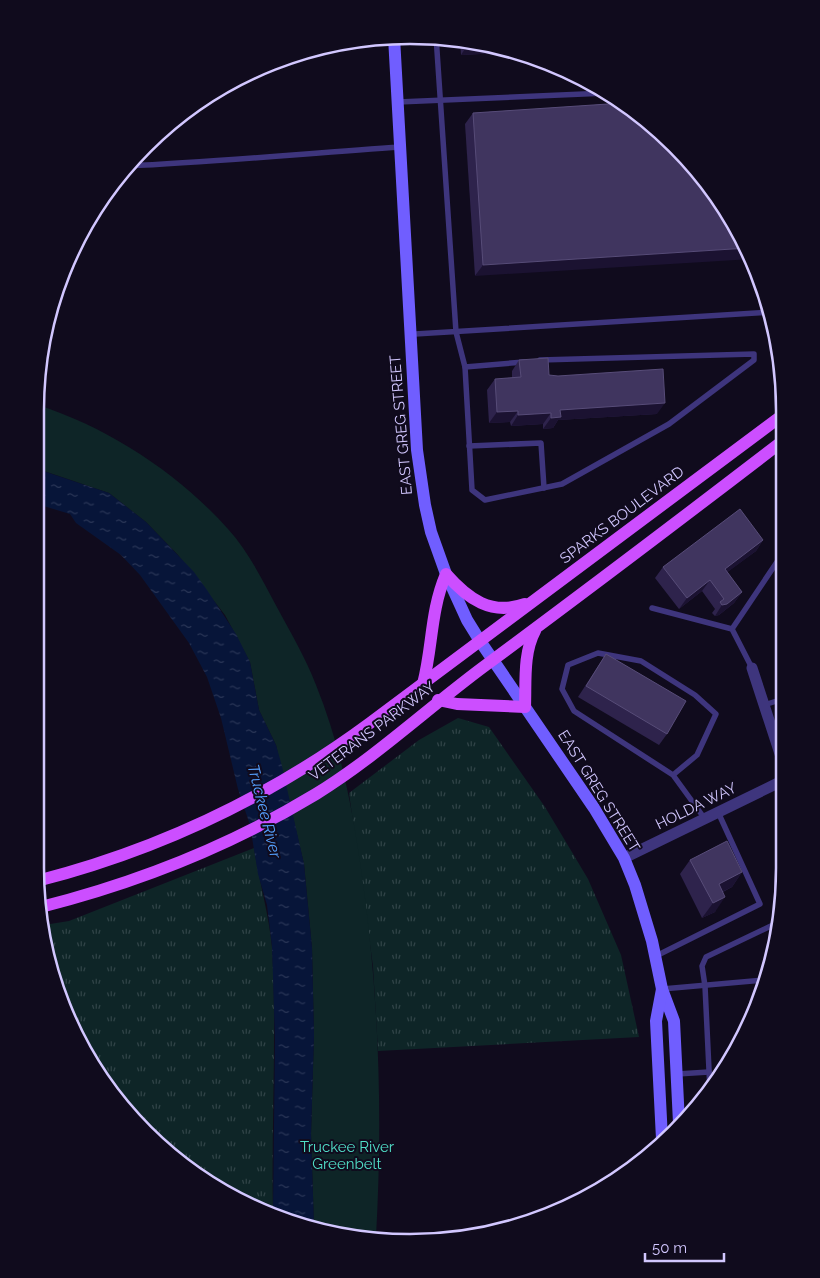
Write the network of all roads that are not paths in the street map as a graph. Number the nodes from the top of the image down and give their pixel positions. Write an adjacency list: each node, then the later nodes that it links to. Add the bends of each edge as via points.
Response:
1 (394, 45): 5 (main road, EAST GREG STREET)
2 (437, 45): 4 (lane)
3 (594, 94): 4 (lane)
4 (440, 100): 5 (lane); 9 (lane)
5 (398, 102): 6 (main road, EAST GREG STREET)
6 (401, 147): 7 (lane); 17 (main road, EAST GREG STREET, via 419,473 431,532)
7 (138, 165)
8 (763, 313): 9 (lane)
9 (456, 332): 10 (lane); 11 (lane)
10 (415, 334)
11 (465, 367): 13 (lane); 15 (lane, via 552,359 754,354 754,360 669,424 562,484)
12 (776, 420): 18 (main road, SPARKS BOULEVARD)
13 (469, 446): 15 (lane, via 541,443); 15 (lane, via 472,490 485,500)
14 (776, 446): 21 (main road)
15 (544, 488)
16 (776, 563): 20 (lane)
17 (446, 574): 18 (main road, via 462,592 490,606 517,607); 22 (main road, EAST GREG STREET); 25 (main road, via 436,597)
18 (533, 602): 22 (main road, SPARKS BOULEVARD)
19 (652, 608): 20 (lane)
20 (732, 629): 24 (lane)
21 (535, 631): 23 (main road); 29 (main road, via 530,640)
22 (480, 641): 23 (main road, EAST GREG STREET); 25 (main road, VETERANS PARKWAY)
23 (494, 659): 26 (main road, VETERANS PARKWAY); 29 (main road, EAST GREG STREET)
24 (752, 668): 28 (street)
25 (423, 684): 36 (main road, VETERANS PARKWAY, via 299,772 213,819 82,870)
26 (438, 700): 29 (main road); 37 (main road, VETERANS PARKWAY, via 316,793 224,841 159,870)
27 (776, 701): 28 (lane)
28 (764, 705): 30 (street)
29 (525, 708): 35 (main road, EAST GREG STREET, via 594,808)
30 (776, 744)
31 (673, 775): 31 (lane, via 574,711 562,689 568,665 598,653 641,660 695,695 716,714 697,754); 34 (lane)
32 (776, 784): 33 (street, HOLDA WAY)
33 (718, 812): 34 (street, HOLDA WAY); 39 (lane, via 760,904)
34 (705, 819): 35 (street, HOLDA WAY)
35 (624, 858): 39 (main road, EAST GREG STREET)
36 (44, 879)
37 (46, 906)
38 (771, 926): 41 (lane, via 706,957 702,966)
39 (656, 956): 42 (main road, EAST GREG STREET)
40 (759, 981): 41 (lane)
41 (705, 986): 42 (lane); 43 (lane)
42 (662, 990): 44 (main road, EAST GREG STREET, via 674,1021); 47 (main road, EAST GREG STREET, via 656,1021)
43 (709, 1072): 44 (lane); 45 (lane)
44 (676, 1074): 46 (main road, EAST GREG STREET)
45 (709, 1079)
46 (679, 1116)
47 (662, 1133)

